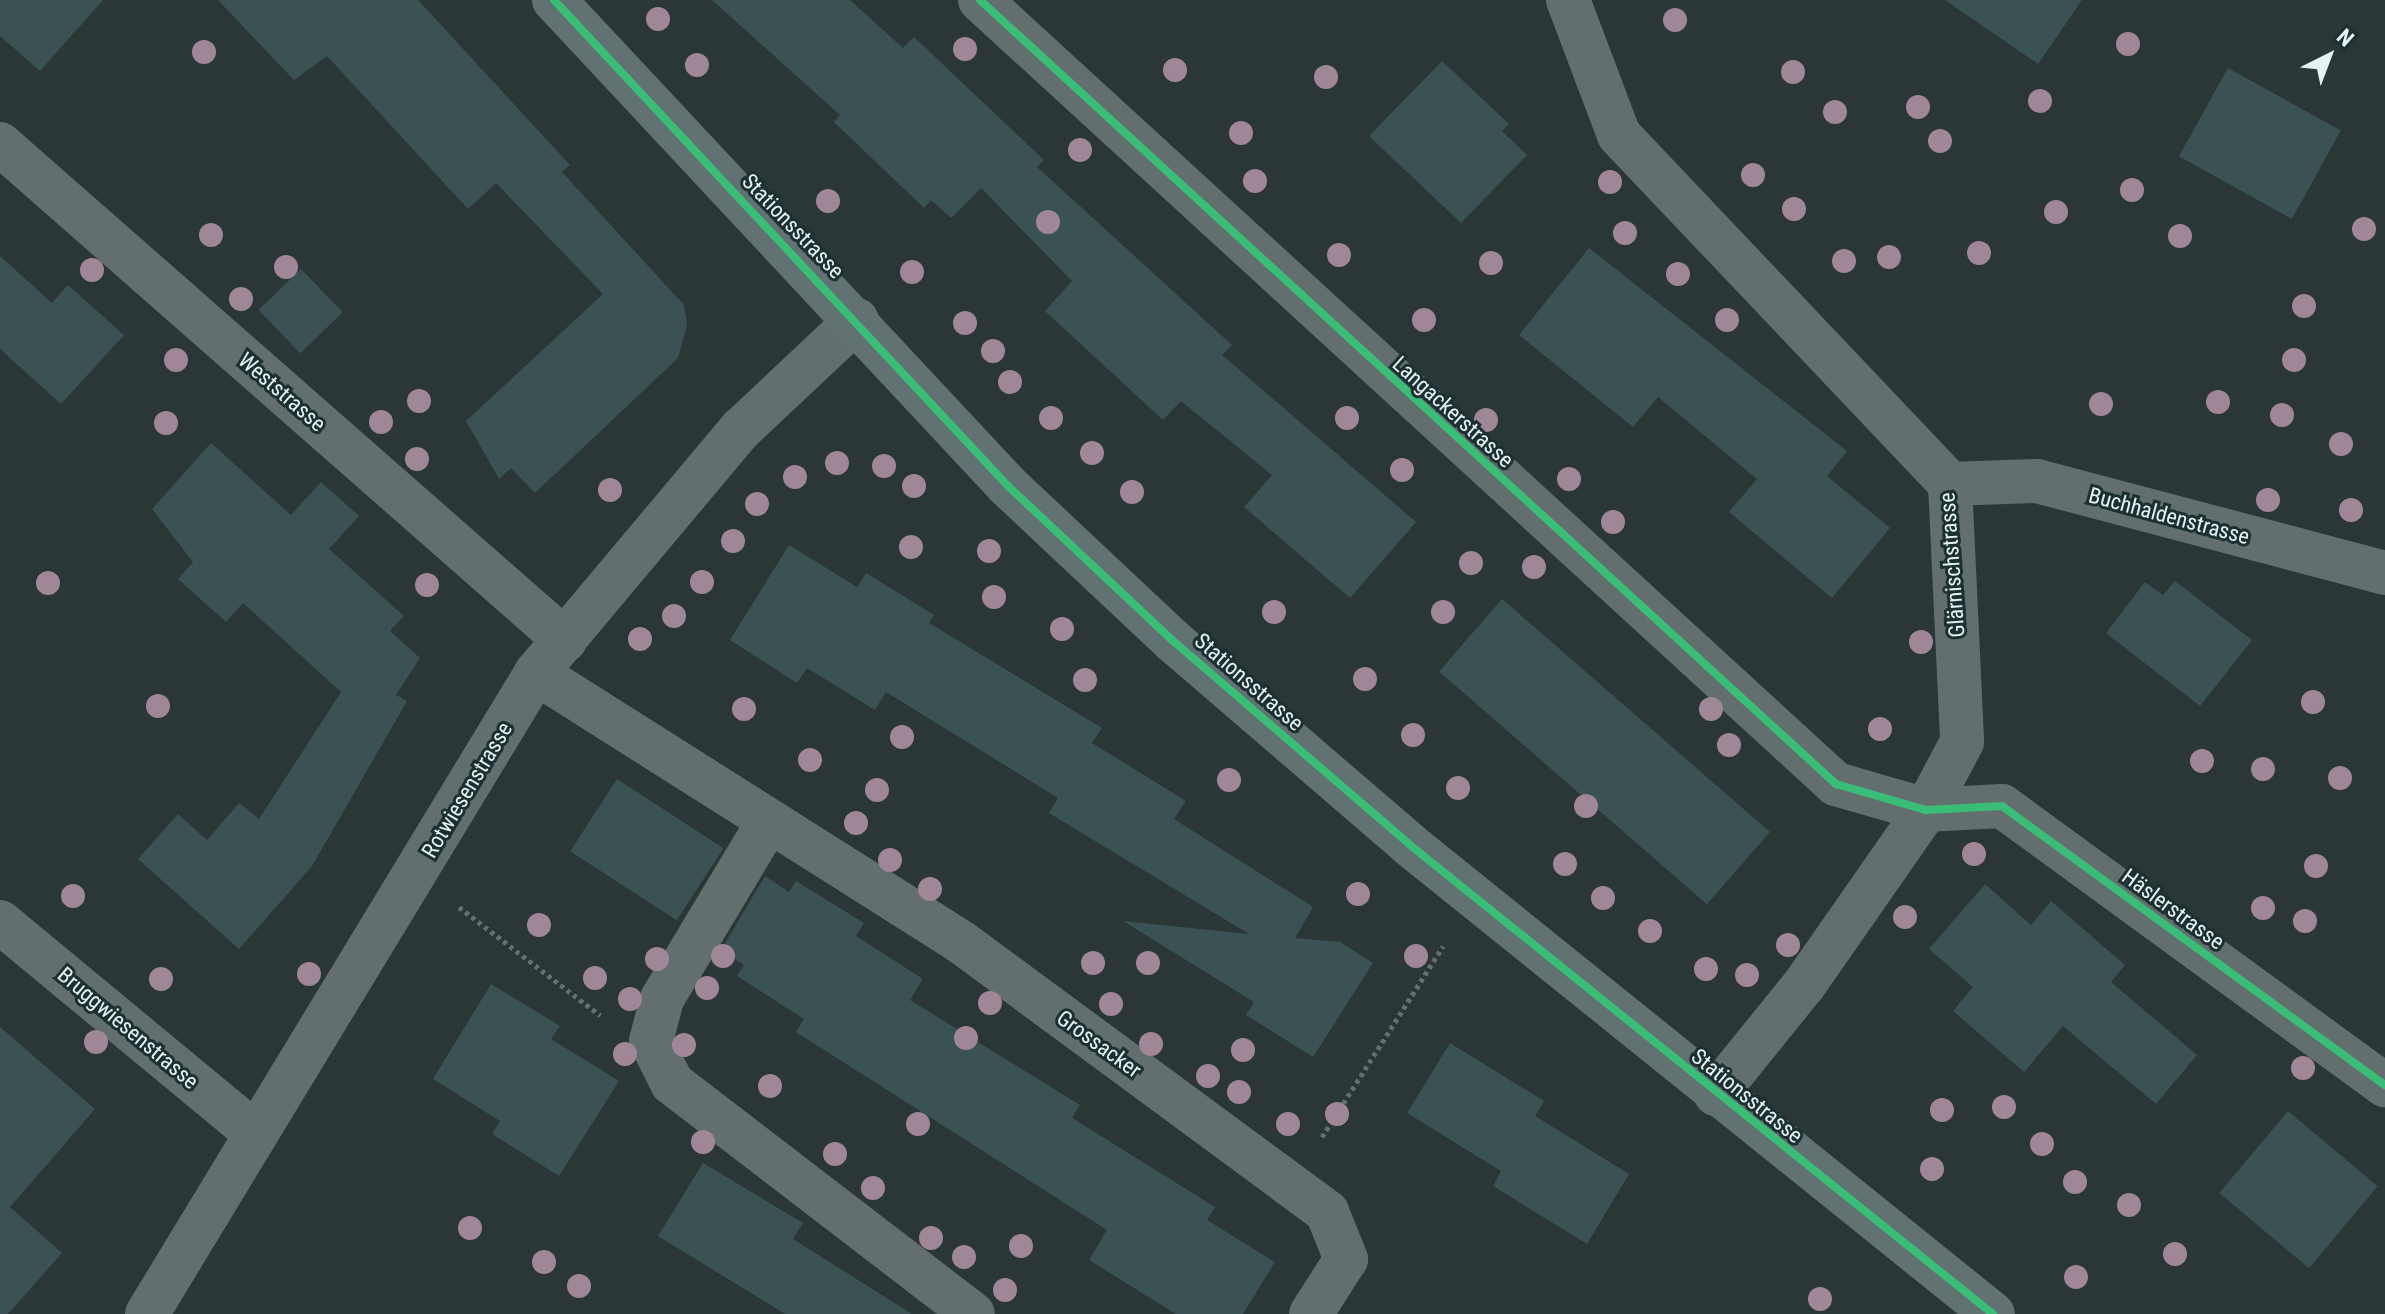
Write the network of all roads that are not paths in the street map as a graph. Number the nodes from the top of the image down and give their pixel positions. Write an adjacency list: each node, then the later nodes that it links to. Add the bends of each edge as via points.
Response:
1 (554, 0): 5 (street, Stationsstrasse)
2 (980, 0): 10 (street, Langackerstrasse, via 1836,784)
3 (1568, 0): 6 (street, Glärnischstrasse, via 1619,135)
4 (0, 144): 8 (street, Weststrasse)
5 (857, 320): 8 (street, Rotwiesenstrasse, via 741,429); 14 (street, Stationsstrasse, via 1008,486 1172,640)
6 (1950, 484): 7 (street, Buchhaldenstrasse, via 2037,481); 10 (street, Glärnischstrasse, via 1962,742)
7 (2385, 573)
8 (565, 640): 9 (street, Rotwiesenstrasse)
9 (536, 673): 11 (street, Grossacker); 15 (street, Rotwiesenstrasse)
10 (1926, 810): 13 (street, Häslerstrasse, via 2002,806); 14 (street, Glärnischstrasse, via 1803,986)
11 (767, 824): 17 (street, via 662,999 651,1041 672,1083); 18 (street, Grossacker, via 961,942 1327,1212 1346,1259)
12 (0, 922): 15 (street, Bruggwiesenstrasse)
13 (2385, 1085)
14 (1716, 1094): 19 (street, Stationsstrasse)
15 (256, 1134): 16 (street, Rotwiesenstrasse)
16 (147, 1314)
17 (973, 1314)
18 (1311, 1314)
19 (1993, 1314)

